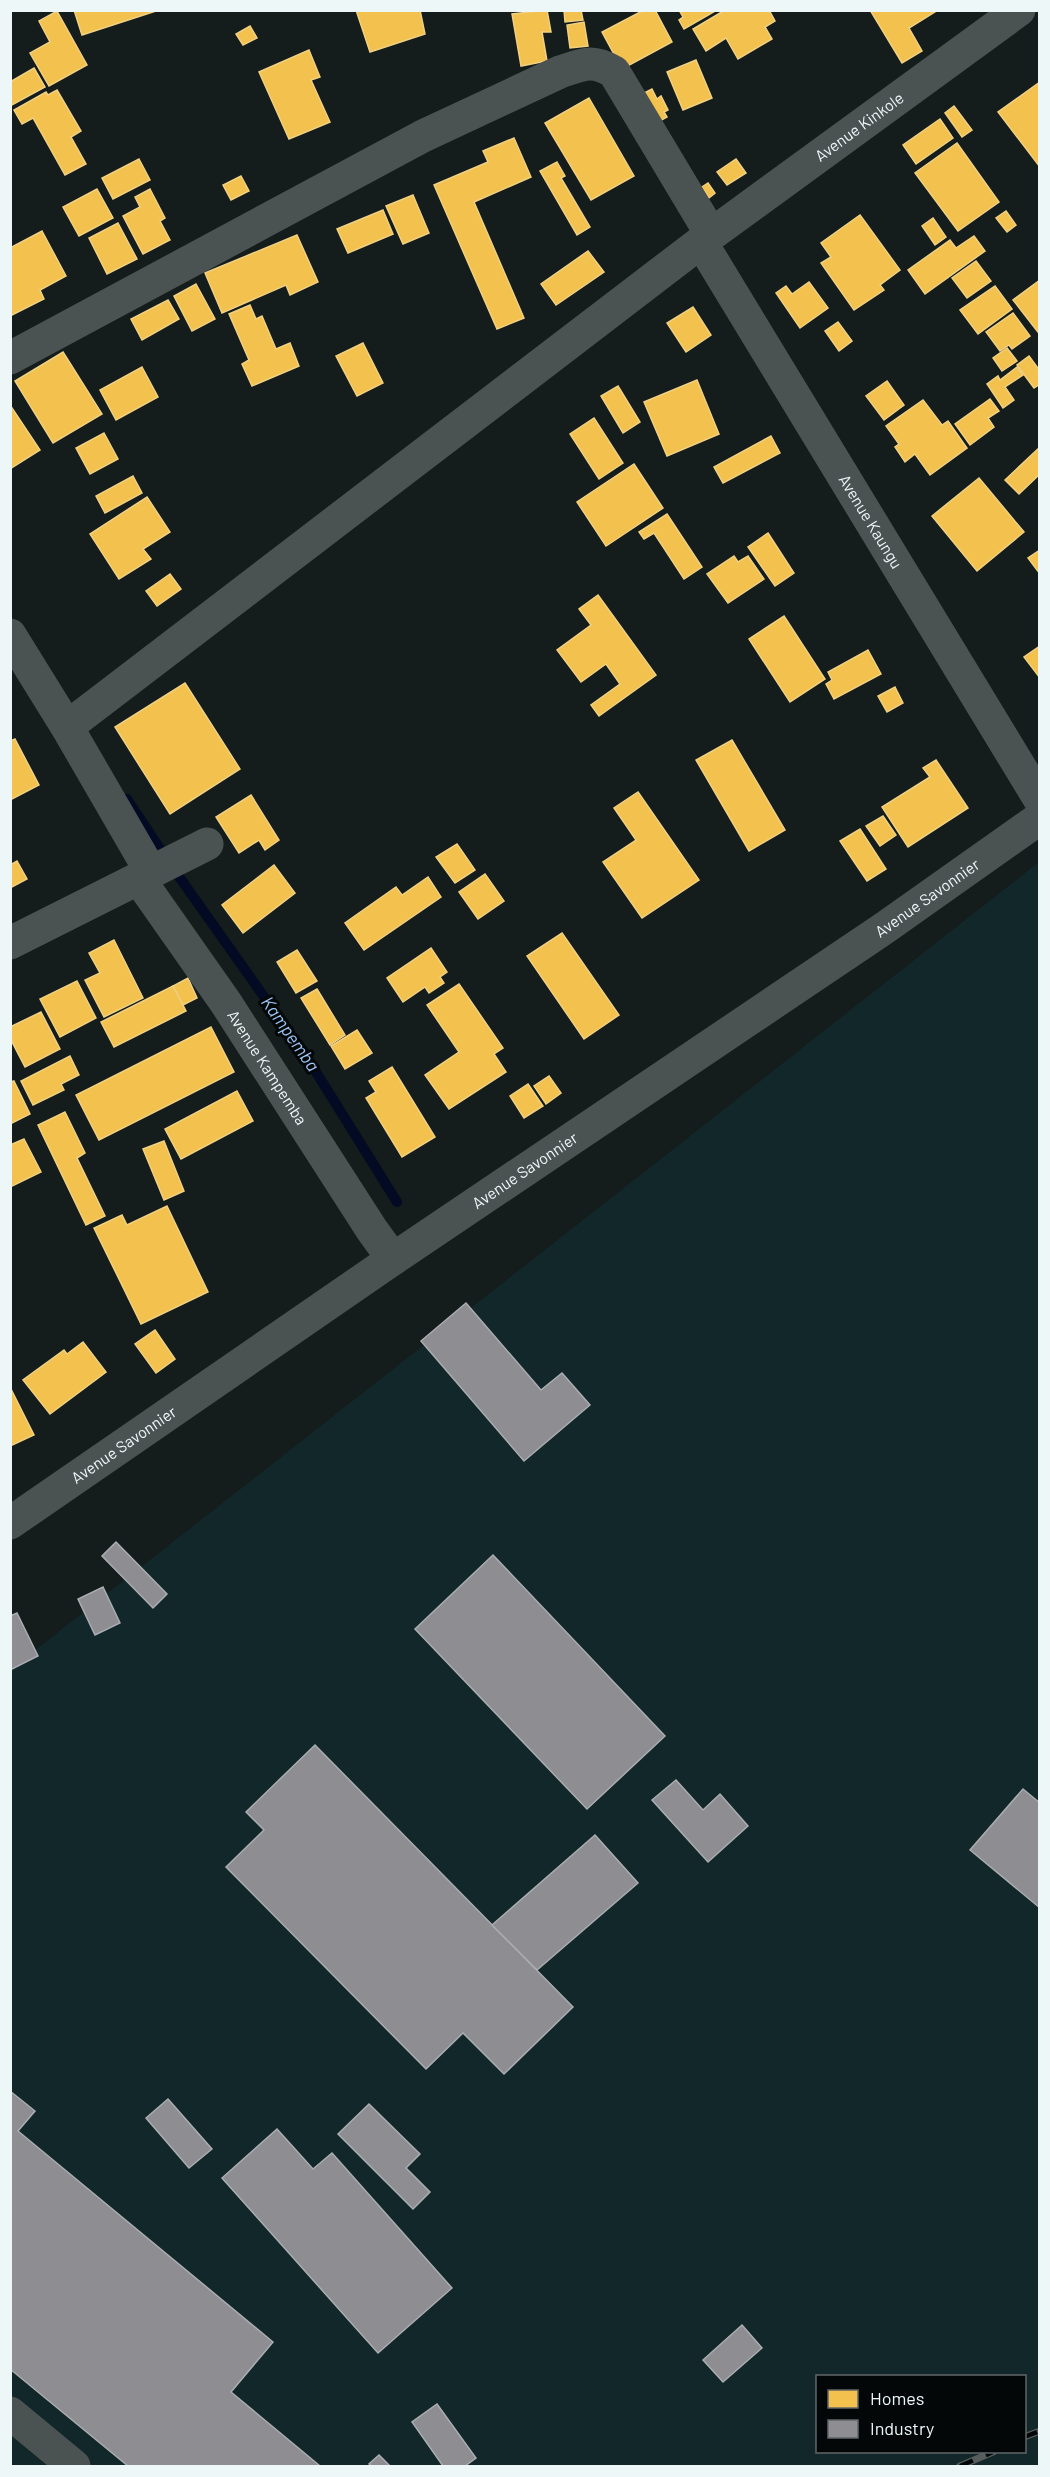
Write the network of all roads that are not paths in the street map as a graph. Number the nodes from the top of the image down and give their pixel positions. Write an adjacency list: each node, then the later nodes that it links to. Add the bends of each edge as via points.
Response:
1 (1019, 10): 2 (street, Avenue Kinkole)
2 (706, 238): 3 (street, Avenue Kaungu, via 614,72 598,63 583,64 423,136); 5 (street, Avenue Kinkole); 6 (street, Avenue Kaungu)
3 (10, 358)
4 (10, 635): 5 (street, Avenue Kampemba)
5 (80, 717): 8 (street, Avenue Kampemba)
6 (1040, 800)
7 (1040, 818): 10 (street, Avenue Savonnier, via 883,929)
8 (171, 862): 9 (street); 10 (street, Avenue Kampemba, via 220,994)
9 (10, 943)
10 (393, 1259): 11 (street, Avenue Savonnier)
11 (10, 1523)
12 (10, 2413): 13 (street)
13 (74, 2466)

